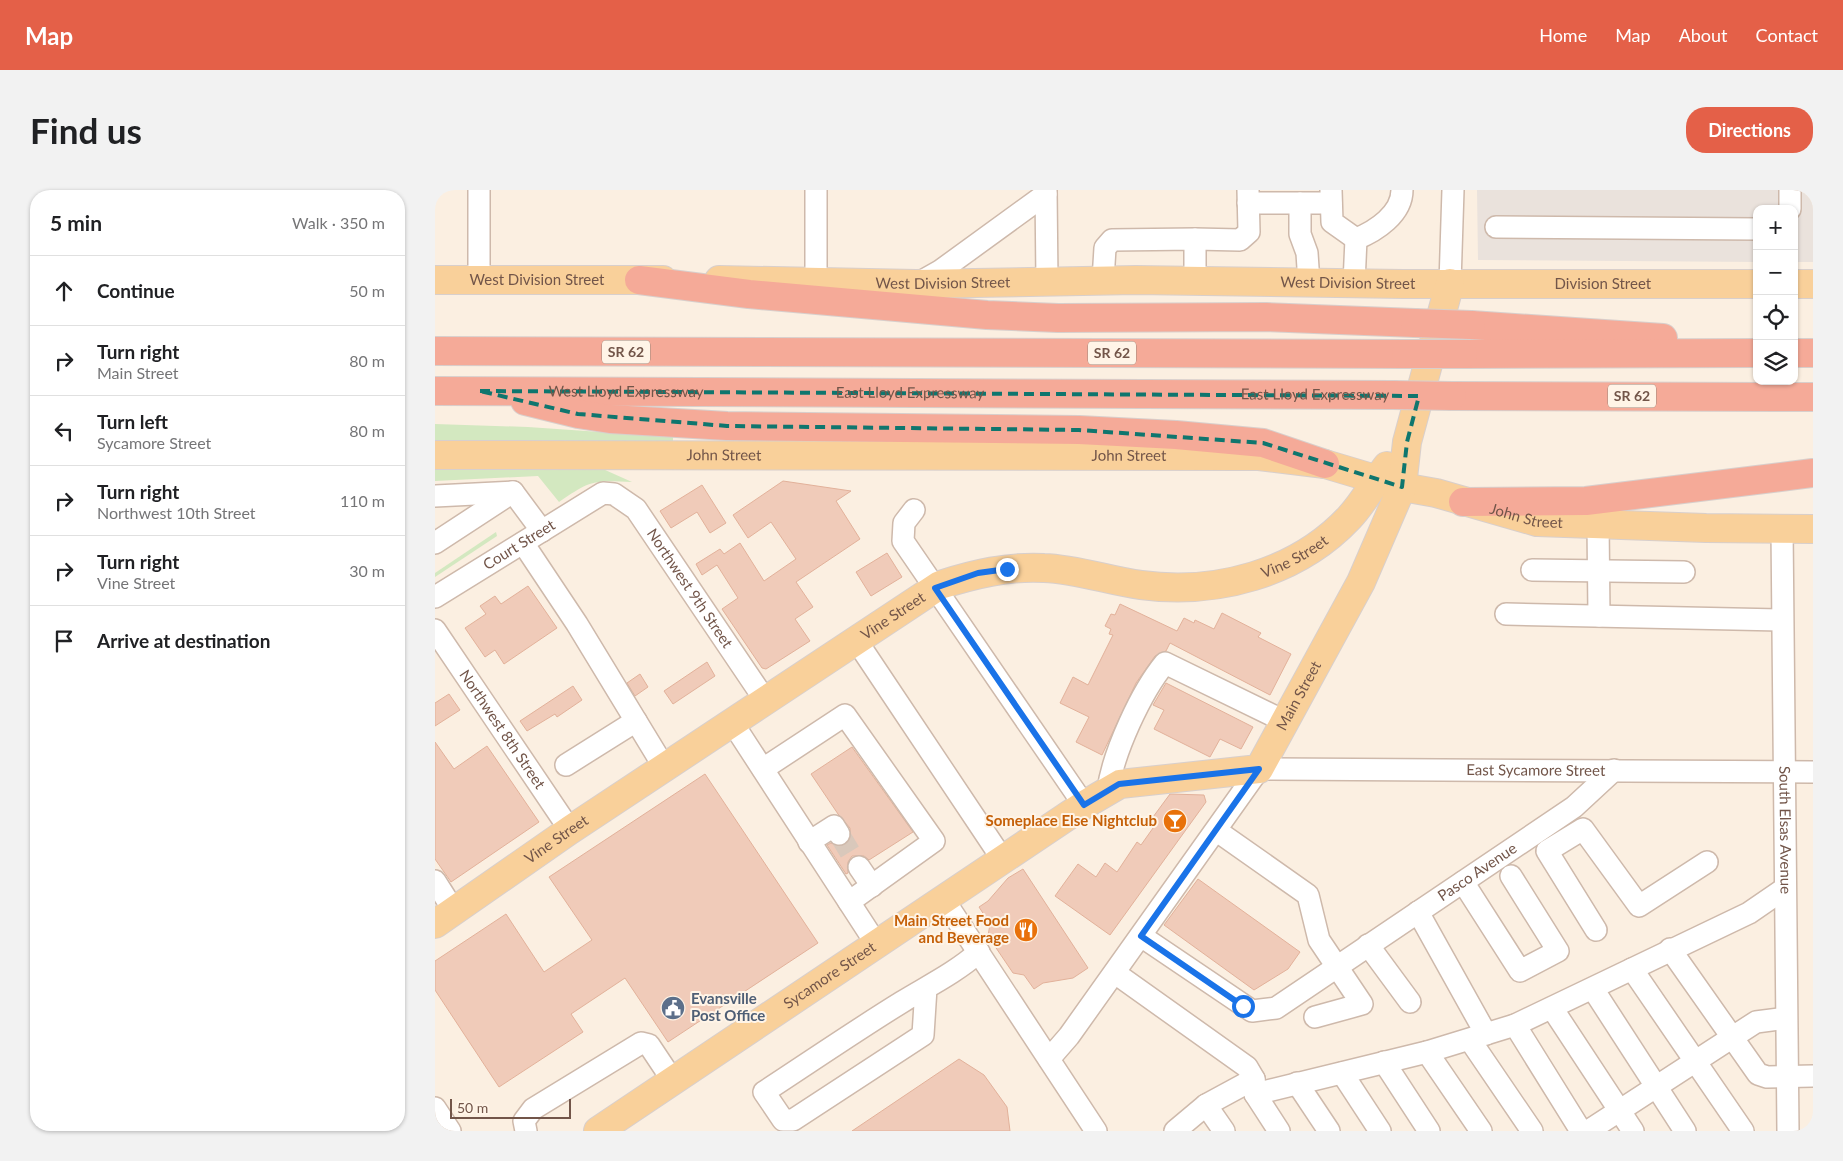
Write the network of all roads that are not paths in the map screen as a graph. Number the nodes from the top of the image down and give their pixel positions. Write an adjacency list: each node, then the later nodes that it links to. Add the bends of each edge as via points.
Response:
1 (479, 190): 15 (street)
2 (815, 190): 21 (street)
3 (1402, 190): 14 (street, via 1402,199 1392,214 1372,232)
4 (1453, 190): 24 (street)
5 (1790, 190): 10 (street)
6 (1046, 192): 19 (street); 25 (street, via 948,265)
7 (1248, 197): 9 (street); 13 (street, via 1249,232 1240,240)
8 (1331, 197): 9 (street); 14 (street, via 1331,222)
9 (1300, 203): 22 (street, via 1300,234 1307,253)
10 (1790, 205)
11 (1496, 227): 12 (street)
12 (1753, 229)
13 (1195, 239): 18 (street, via 1112,240 1105,248); 20 (street)
14 (1356, 239): 23 (street)
15 (479, 279): 16 (main road, West Division Street); 17 (main road, West Division Street)
16 (435, 280)
17 (639, 280): 21 (main road, West Division Street); 29 (highway, bridge, via 749,294 996,315 1058,318 1266,317 1415,323 1637,335)
18 (1103, 280): 19 (main road, West Division Street); 20 (main road, West Division Street)
19 (1047, 281): 25 (main road, West Division Street)
20 (1195, 281): 22 (main road, West Division Street)
21 (817, 283): 25 (main road, West Division Street)
22 (1309, 283): 23 (main road, West Division Street)
23 (1354, 283): 24 (main road, West Division Street)
24 (1450, 283): 26 (main road, Division Street); 41 (main road, Vine Street, via 1407,442)
25 (917, 284)
26 (1753, 284)
27 (1798, 284): 28 (main road)
28 (1813, 284)
29 (1753, 348)
30 (435, 352): 31 (highway, SR 62, bridge)
31 (1753, 353)
32 (1798, 353): 33 (highway)
33 (1813, 353)
34 (435, 391): 35 (highway, West Lloyd Expressway / SR 62)
35 (480, 391): 36 (highway, West Lloyd Expressway / SR 62); 39 (highway, via 610,419 727,426 1079,430 1176,435 1263,443)
36 (817, 391): 37 (highway, East Lloyd Expressway / SR 62, bridge)
37 (1813, 396)
38 (435, 455): 39 (main road, John Street, via 1259,456)
39 (1325, 464): 41 (main road, John Street)
40 (1813, 473): 45 (highway, via 1586,501)
41 (1389, 483): 45 (main road, John Street); 56 (main road, Vine Street, via 1365,500 1318,544 1283,565 1231,583 1173,588 1058,569 1016,568 978,573); 66 (main road, Main Street, via 1361,582)
42 (513, 492): 44 (street); 50 (street); 51 (street)
43 (603, 493): 50 (street, Court Street); 63 (street, Northwest 9th Street, via 614,494 636,509)
44 (435, 496)
45 (1463, 502): 47 (main road, John Street, via 1537,522)
46 (914, 510): 56 (street, via 904,523 903,540)
47 (1599, 523): 48 (main road, John Street); 54 (street)
48 (1782, 529): 49 (main road, John Street); 60 (street, South Elsas Avenue)
49 (1813, 529)
50 (542, 531): 52 (street, Court Street)
51 (435, 543)
52 (523, 543): 57 (street, Court Street); 64 (street)
53 (1531, 570): 54 (street)
54 (1599, 571): 55 (street); 59 (street)
55 (1684, 572)
56 (935, 588): 62 (main road, Vine Street); 75 (street)
57 (435, 597)
58 (1506, 614): 59 (street)
59 (1599, 616): 60 (street)
60 (1782, 620): 72 (street, South Elsas Avenue)
61 (435, 630): 76 (street, Northwest 8th Street)
62 (856, 640): 63 (main road, Vine Street); 82 (street)
63 (765, 700): 65 (main road, Vine Street)
64 (636, 721): 67 (street); 68 (street)
65 (732, 722): 68 (main road, Vine Street); 69 (street)
66 (1286, 722): 70 (main road, Main Street); 74 (street, via 1165,663 1151,680 1111,769)
67 (566, 765)
68 (664, 767): 76 (main road, Vine Street)
69 (763, 769): 80 (street); 88 (street, via 845,715 935,841)
70 (1259, 769): 71 (street, East Sycamore Street); 74 (main road, Sycamore Street, via 1119,784); 77 (street, Main Street)
71 (1614, 770): 72 (street, East Sycamore Street); 79 (street, Pasco Avenue, via 1574,808)
72 (1783, 772): 73 (street, East Sycamore Street); 89 (street, South Elsas Avenue)
73 (1813, 772)
74 (1108, 790): 75 (main road, Sycamore Street)
75 (1084, 805): 82 (main road, Sycamore Street)
76 (570, 830): 93 (main road, Vine Street)
77 (1217, 831): 95 (street, Main Street); 100 (street, via 1308,895 1319,940)
78 (839, 834): 80 (street, via 834,826)
79 (1535, 834): 81 (street); 87 (street, Pasco Avenue)
80 (809, 842): 91 (street)
81 (1547, 851): 83 (street, via 1583,828 1639,906); 94 (street)
82 (1003, 860): 90 (main road, Sycamore Street)
83 (1707, 862)
84 (859, 867): 88 (street)
85 (1511, 876): 87 (street, via 1559,952 1521,971)
86 (435, 881): 93 (street)
87 (1463, 882): 92 (street, Pasco Avenue)
88 (872, 886): 91 (street)
89 (1784, 889): 98 (street, via 1749,913); 108 (street, South Elsas Avenue)
90 (944, 900): 96 (main road, Sycamore Street); 99 (street)
91 (849, 902): 96 (street)
92 (1417, 912): 97 (street, Pasco Avenue); 110 (street)
93 (444, 917)
94 (1596, 930)
95 (1141, 936): 100 (street, Pasco Avenue, via 1252,1011 1276,1008); 102 (street, Main Street)
96 (877, 944): 119 (main road, Sycamore Street)
97 (1369, 945): 100 (street, Pasco Avenue); 105 (street)
98 (1671, 949): 101 (street); 111 (street)
99 (979, 952): 103 (street, via 963,966); 113 (street)
100 (1337, 967): 107 (street, via 1362,1004)
101 (1632, 969): 104 (street); 115 (street)
102 (1115, 973): 113 (street, Main Street); 121 (street, via 1247,1067)
103 (926, 988): 103 (street, via 764,1092 783,1120 793,1120 923,1035)
104 (1593, 988): 106 (street); 122 (street)
105 (1409, 1002)
106 (1552, 1008): 109 (street); 125 (street)
107 (1315, 1017)
108 (1786, 1018): 111 (street, via 1756,1022); 117 (street, South Elsas Avenue)
109 (1515, 1025): 110 (street); 138 (street)
110 (1478, 1037): 112 (street); 137 (street)
111 (1733, 1037): 115 (street); 117 (street, via 1758,1074)
112 (1427, 1052): 114 (street); 136 (street)
113 (1049, 1059): 129 (street)
114 (1384, 1062): 116 (street); 135 (street)
115 (1695, 1062): 122 (street); 142 (street)
116 (1342, 1073): 120 (street); 134 (street)
117 (1787, 1076): 118 (street); 143 (street, South Elsas Avenue)
118 (1813, 1076)
119 (673, 1081): 127 (street, via 649,1045 641,1043 533,1109 524,1121); 128 (main road, Sycamore Street)
120 (1297, 1083): 121 (street); 133 (street)
121 (1254, 1086): 123 (street); 132 (street)
122 (1656, 1087): 125 (street); 141 (street)
123 (1206, 1105): 130 (street); 131 (street)
124 (435, 1108): 126 (street)
125 (1619, 1111): 139 (street); 140 (street)
126 (450, 1131)
127 (526, 1131)
128 (598, 1131)
129 (1096, 1131)
130 (1175, 1131)
131 (1224, 1131)
132 (1279, 1131)
133 (1329, 1131)
134 (1380, 1131)
135 (1429, 1131)
136 (1481, 1131)
137 (1532, 1131)
138 (1581, 1131)
139 (1588, 1131)
140 (1633, 1131)
141 (1685, 1131)
142 (1743, 1131)
143 (1788, 1131)

